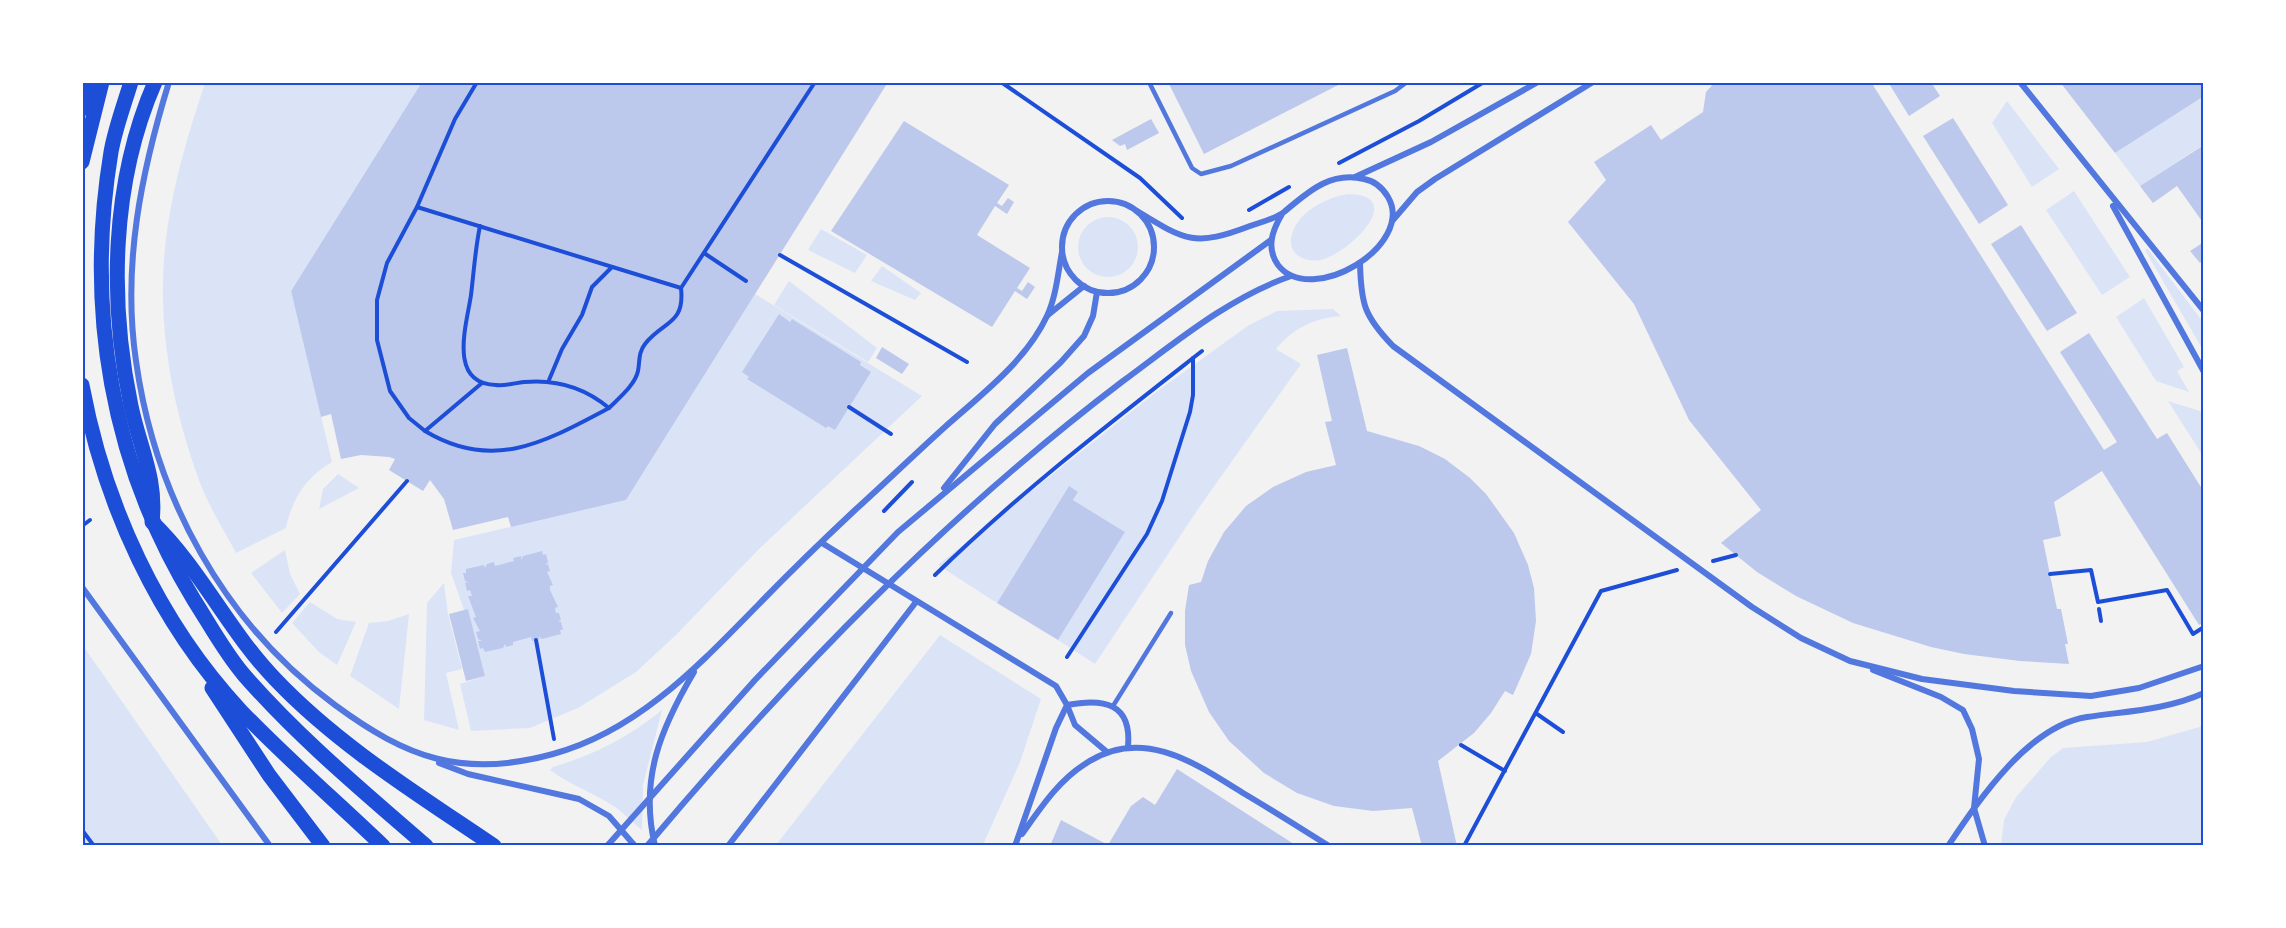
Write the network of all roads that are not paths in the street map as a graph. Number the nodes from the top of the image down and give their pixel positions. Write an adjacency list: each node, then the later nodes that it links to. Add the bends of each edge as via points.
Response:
1 (87, 82): 11 (main road)
2 (102, 82): 12 (main road)
3 (131, 82): 29 (main road, via 111,150 100,276 114,405)
4 (155, 82): 29 (main road, via 136,135 121,203 118,284 124,366 153,485)
5 (169, 82): 43 (street, via 144,175 131,264 136,362 163,472 182,520 214,578 265,644 303,681 351,716)
6 (1149, 82): 7 (lane, via 1192,168 1201,174 1231,166)
7 (1407, 82)
8 (1538, 82): 13 (street, via 1431,142)
9 (1593, 82): 17 (street, via 1435,179)
10 (2020, 82): 14 (street)
11 (82, 108)
12 (82, 162)
13 (1355, 177): 16 (street, via 1327,181 1313,188); 17 (street, via 1372,180 1384,189 1391,202)
14 (2106, 193): 24 (street); 26 (street)
15 (1137, 211): 16 (street, via 1172,233 1199,240 1221,238); 19 (street, via 1123,203 1093,203 1069,222); 23 (street, via 1153,237 1149,267 1128,288 1113,293)
16 (1282, 214): 18 (street)
17 (1392, 220): 20 (street, via 1384,239)
18 (1271, 240): 21 (street, via 1275,261); 28 (street, via 1088,373)
19 (1062, 252): 22 (street, via 1066,265); 25 (street)
20 (1360, 263): 21 (street, via 1330,277); 35 (street, via 1363,303 1371,323 1393,346 1752,607 1801,638)
21 (1291, 276): 53 (street, via 1252,291 1164,350 1002,478 922,550 771,702)
22 (1084, 286): 23 (street); 25 (street)
23 (1097, 292): 28 (street, via 1094,316 1084,336 995,424)
24 (2204, 311)
25 (1047, 315): 30 (street, via 1013,365)
26 (2204, 372)
27 (82, 385): 34 (main road, via 91,432 111,492 137,554)
28 (935, 500): 46 (street, via 898,532 755,680)
29 (152, 522): 50 (main road, via 171,562 242,674 300,736); 51 (main road, via 179,551 236,634 305,709 387,774)
30 (822, 543): 32 (street); 37 (street)
31 (82, 587): 47 (street)
32 (916, 602): 39 (street, via 1056,686); 55 (street)
33 (1171, 613): 40 (lane)
34 (176, 626): 48 (main road, via 229,717); 49 (main road, via 240,710)
35 (1850, 661): 36 (street, via 1922,679 2091,696 2139,688); 44 (street, via 1941,697 1963,710 1979,759)
36 (2204, 666)
37 (696, 669): 43 (street, via 626,721 588,742 557,753 511,763 474,765); 54 (street, via 660,736 652,770 650,811)
38 (2204, 693): 44 (street, via 2157,708 2061,724 2020,754)
39 (1067, 705): 40 (street, via 1082,702); 42 (street, via 1075,725); 45 (street)
40 (1113, 706): 41 (street, via 1123,712 1127,721)
41 (1128, 747): 42 (street); 56 (street, via 1154,747 1192,761)
42 (1107, 752): 45 (street, via 1064,781)
43 (424, 757): 52 (street, via 468,774 579,799 609,816)
44 (1974, 808): 57 (street); 58 (street)
45 (1016, 843)
46 (607, 845)
47 (270, 846)
48 (323, 846)
49 (382, 846)
50 (426, 846)
51 (494, 846)
52 (635, 846)
53 (647, 846)
54 (655, 846)
55 (728, 846)
56 (1329, 846)
57 (1948, 846)
58 (1985, 846)

